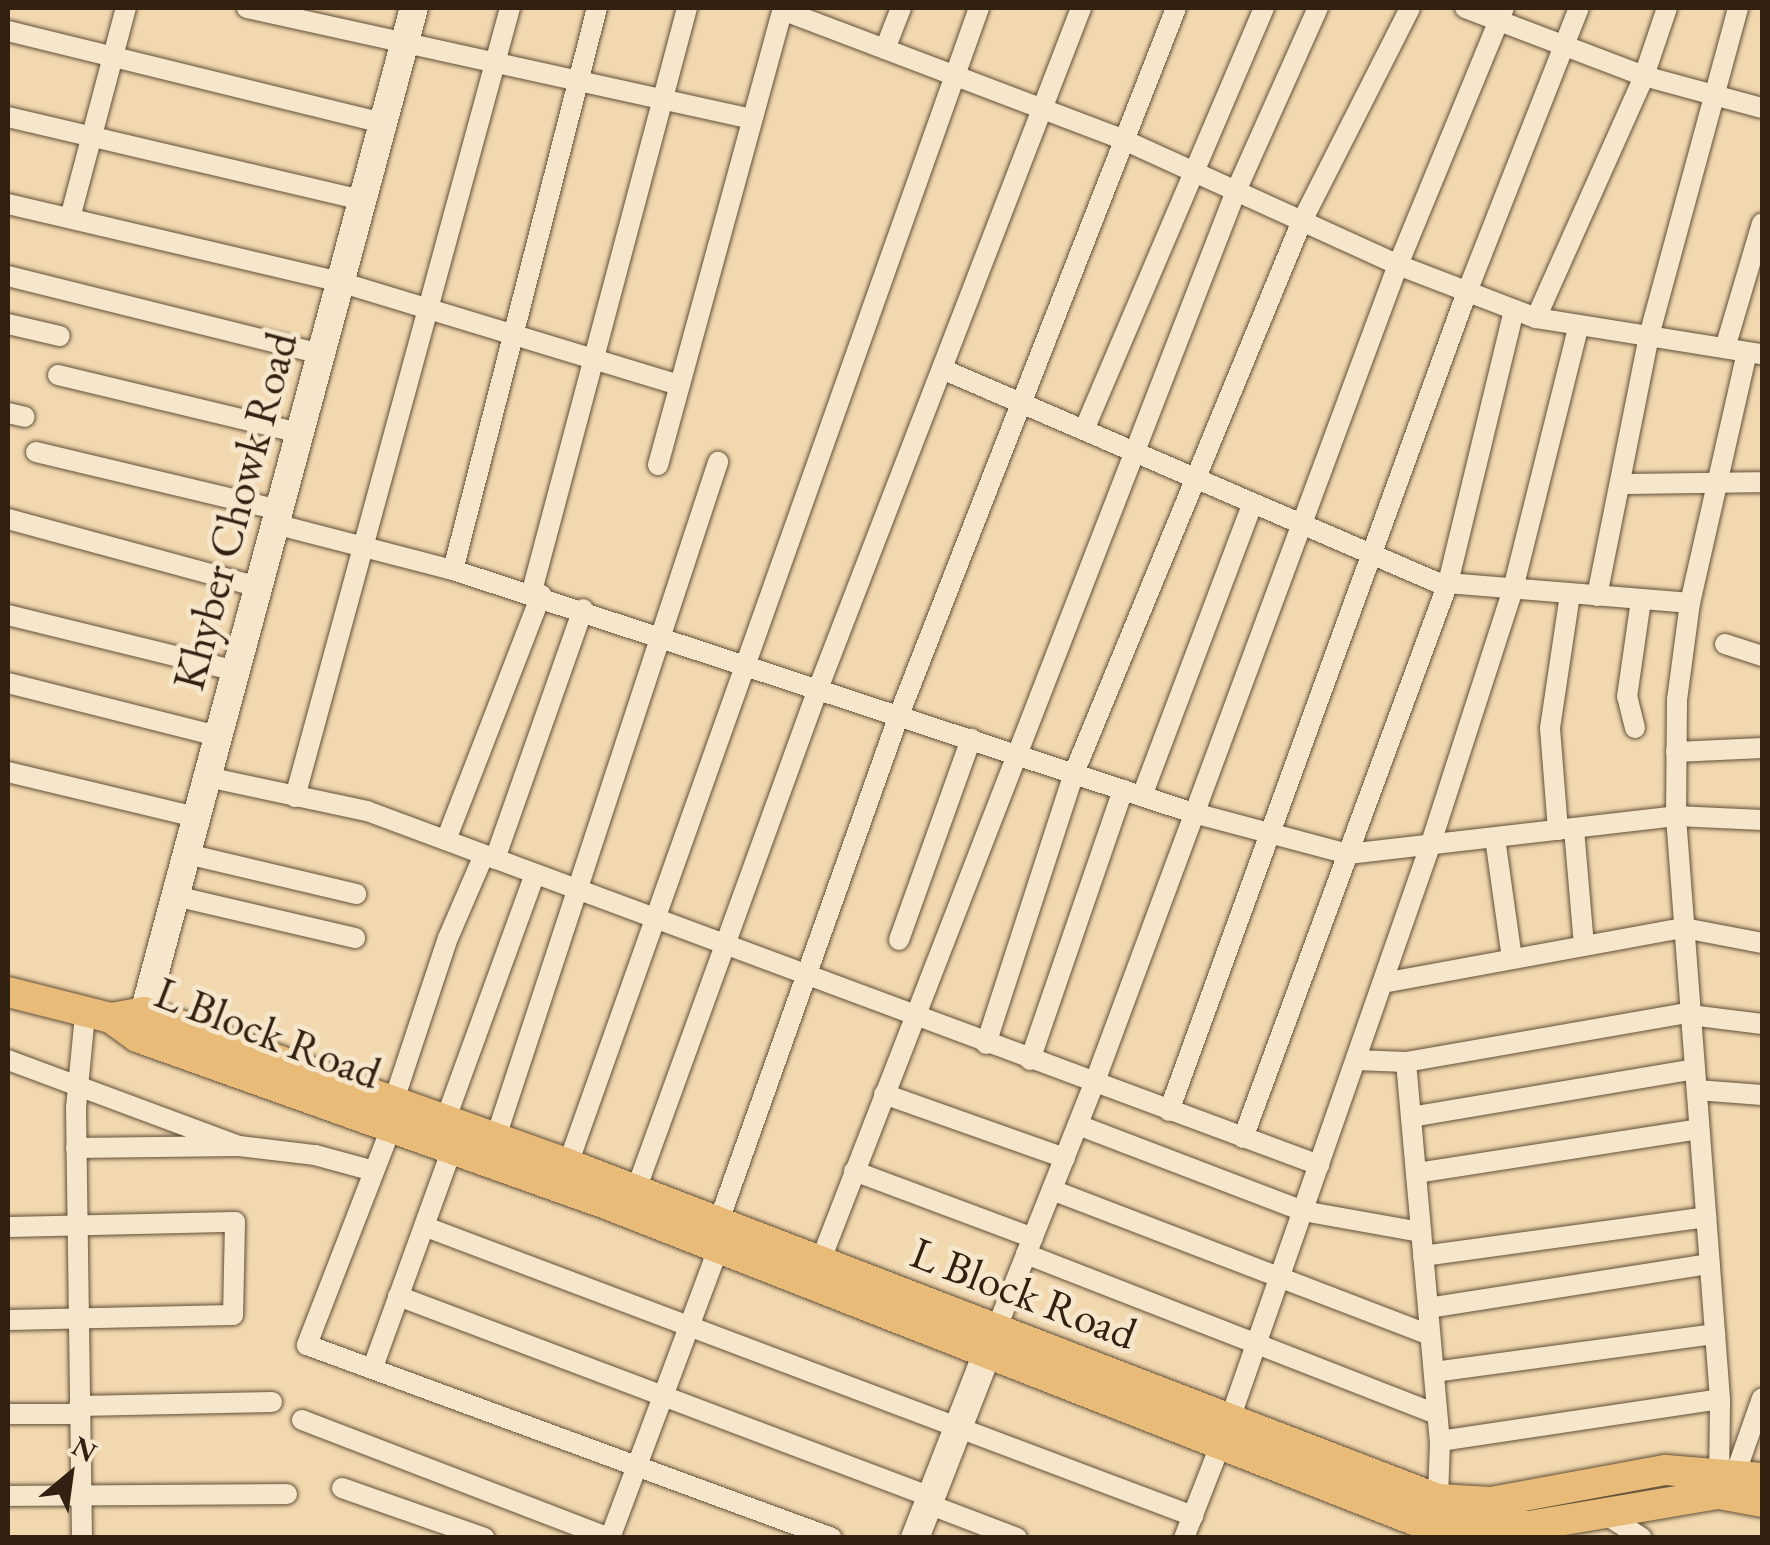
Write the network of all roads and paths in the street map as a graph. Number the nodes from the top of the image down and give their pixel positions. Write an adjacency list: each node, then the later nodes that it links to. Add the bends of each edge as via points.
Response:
1 (126, 8): 24 (street)
2 (248, 8): 21 (street)
3 (414, 8): 21 (street, Khyber Chowk Road)
4 (510, 8): 25 (street)
5 (596, 8): 28 (street)
6 (687, 8): 30 (street)
7 (782, 8): 23 (street); 34 (street)
8 (900, 8): 23 (street)
9 (979, 8): 26 (street)
10 (1081, 8): 31 (street)
11 (1176, 8): 37 (street)
12 (1264, 8): 38 (street)
13 (1318, 8): 39 (street)
14 (1410, 8): 43 (street)
15 (1464, 8): 19 (street)
16 (1579, 8): 22 (street)
17 (1667, 8): 27 (street)
18 (1738, 8): 29 (street)
19 (1501, 15): 22 (street); 45 (street)
20 (8, 31): 24 (street)
21 (404, 45): 25 (street); 35 (street, Khyber Chowk Road)
22 (1564, 47): 27 (street); 48 (street)
23 (885, 49): 26 (street)
24 (114, 57): 35 (street); 36 (street)
25 (495, 64): 28 (street); 49 (street)
26 (953, 75): 31 (street); 95 (street)
27 (1644, 76): 29 (street); 51 (street)
28 (577, 83): 30 (street); 55 (street)
29 (1712, 94): 32 (street); 56 (street)
30 (662, 101): 34 (street); 60 (street)
31 (1042, 108): 37 (street); 61 (street)
32 (1762, 108)
33 (8, 117): 36 (street)
34 (752, 119): 63 (street)
35 (383, 123): 40 (street, Khyber Chowk Road)
36 (92, 137): 40 (street); 42 (street)
37 (1124, 140): 38 (street); 64 (street)
38 (1190, 170): 39 (street); 65 (street)
39 (1236, 191): 43 (street); 67 (street)
40 (362, 200): 47 (street, Khyber Chowk Road)
41 (8, 204): 42 (street)
42 (70, 218): 47 (street)
43 (1302, 222): 45 (street); 71 (street)
44 (1762, 223): 57 (street)
45 (1398, 265): 48 (street); 78 (street)
46 (8, 276): 59 (street)
47 (340, 282): 49 (street); 59 (street, Khyber Chowk Road)
48 (1466, 292): 50 (street); 80 (street)
49 (428, 310): 55 (street); 79 (street)
50 (1514, 310): 51 (street); 82 (street)
51 (1536, 318): 53 (street)
52 (8, 324): 54 (street)
53 (1579, 325): 56 (street); 84 (street)
54 (60, 336)
55 (512, 336): 60 (street); 81 (street)
56 (1649, 336): 57 (street); 74 (street)
57 (1725, 348): 58 (street)
58 (1755, 353): 72 (street)
59 (321, 354): 66 (street, Khyber Chowk Road)
60 (592, 362): 63 (street); 85 (street)
61 (942, 369): 64 (street); 98 (street)
62 (58, 375): 66 (street)
63 (680, 385): 70 (street)
64 (1021, 403): 65 (street); 99 (street)
65 (1084, 430): 67 (street)
66 (300, 434): 76 (street, Khyber Chowk Road)
67 (1133, 451): 71 (street); 105 (street)
68 (36, 452): 76 (street)
69 (718, 462): 92 (street)
70 (658, 464)
71 (1196, 478): 75 (street); 107 (street)
72 (1723, 482): 73 (street); 74 (street); 89 (street)
73 (1762, 482)
74 (1620, 484): 87 (street)
75 (1253, 503): 78 (street); 109 (street)
76 (277, 517): 79 (street); 83 (street, Khyber Chowk Road)
77 (8, 519): 83 (street)
78 (1300, 523): 80 (street); 111 (street)
79 (364, 547): 81 (street); 110 (street)
80 (1376, 556): 82 (street); 116 (street)
81 (453, 570): 85 (street)
82 (1448, 583): 84 (street); 121 (street)
83 (258, 587): 96 (street, Khyber Chowk Road)
84 (1513, 589): 86 (street); 119 (street)
85 (536, 593): 90 (street); 118 (street)
86 (1570, 594): 87 (street); 115 (street, via 1550,728)
87 (1597, 596): 88 (street)
88 (1641, 600): 89 (street); 100 (street, via 1627,697)
89 (1690, 603): 104 (street)
90 (582, 609): 92 (street); 122 (street)
91 (8, 615): 96 (street)
92 (664, 636): 95 (street); 124 (street)
93 (1725, 644): 94 (street)
94 (1762, 656)
95 (742, 663): 98 (street); 127 (street)
96 (236, 671): 101 (street, Khyber Chowk Road)
97 (8, 683): 101 (street)
98 (818, 689): 99 (street); 132 (street)
99 (898, 714): 102 (street); 135 (street)
100 (1635, 728)
101 (218, 736): 108 (street, Khyber Chowk Road)
102 (971, 739): 105 (street); 130 (street)
103 (1762, 748): 104 (street)
104 (1676, 752): 112 (street)
105 (1013, 753): 107 (street); 139 (street)
106 (8, 772): 113 (street)
107 (1074, 773): 109 (street); 143 (street)
108 (207, 777): 110 (street); 113 (street, Khyber Chowk Road)
109 (1132, 793): 111 (street); 145 (street)
110 (295, 797): 118 (street, via 367,810)
111 (1190, 812): 116 (street); 149 (street)
112 (1676, 816): 114 (street); 115 (street); 128 (street)
113 (196, 817): 120 (street, Khyber Chowk Road)
114 (1762, 820)
115 (1566, 829): 117 (street); 133 (street)
116 (1272, 835): 121 (street); 153 (street)
117 (1495, 838): 119 (street); 134 (street)
118 (446, 840): 122 (street)
119 (1430, 846): 121 (street); 136 (street)
120 (187, 854): 125 (street); 126 (street, Khyber Chowk Road)
121 (1348, 854): 159 (street)
122 (490, 857): 123 (street); 154 (street, via 448,938)
123 (534, 874): 124 (street); 158 (street)
124 (579, 890): 127 (street); 160 (street)
125 (356, 894)
126 (176, 896): 129 (street); 141 (street, Khyber Chowk Road)
127 (654, 918): 132 (street); 164 (street)
128 (1684, 928): 131 (street); 133 (street); 140 (street)
129 (355, 938)
130 (899, 940)
131 (1762, 942)
132 (725, 944): 135 (street); 169 (street)
133 (1584, 946): 134 (street)
134 (1512, 959): 136 (street)
135 (808, 975): 139 (street); 177 (street)
136 (1382, 983): 146 (street)
137 (8, 992): 138 (main road, L Block Road)
138 (98, 1016): 141 (main road, L Block Road); 150 (street)
139 (913, 1016): 143 (street); 151 (street)
140 (1691, 1016): 142 (street); 147 (street); 148 (street)
141 (141, 1024): 154 (main road, L Block Road)
142 (1762, 1024)
143 (986, 1044): 145 (street)
144 (8, 1060): 150 (street)
145 (1030, 1060): 149 (street)
146 (1356, 1060): 147 (street); 165 (street)
147 (1406, 1062): 155 (street)
148 (1696, 1079): 152 (street); 155 (street); 157 (street)
149 (1094, 1084): 153 (street); 156 (street)
150 (78, 1088): 161 (street); 162 (street)
151 (884, 1094): 163 (street); 166 (street)
152 (1762, 1094)
153 (1169, 1111): 159 (street)
154 (392, 1115): 158 (main road, L Block Road); 167 (street)
155 (1411, 1117): 168 (street)
156 (1078, 1125): 163 (street); 171 (street)
157 (1699, 1130): 168 (street); 172 (street)
158 (448, 1136): 160 (main road, L Block Road); 174 (street); 177 (main road, L Block Road)
159 (1244, 1138): 165 (street)
160 (495, 1140): 164 (main road, L Block Road)
161 (238, 1146): 162 (street); 167 (street, via 315,1155)
162 (76, 1148): 173 (street)
163 (1064, 1158): 170 (street)
164 (568, 1164): 169 (main road, L Block Road)
165 (1318, 1165): 171 (street)
166 (854, 1171): 178 (street); 180 (street)
167 (374, 1172): 192 (street, via 308,1345)
168 (1416, 1173): 176 (street)
169 (636, 1190): 177 (main road, L Block Road)
170 (1052, 1190): 178 (street); 182 (street)
171 (1303, 1210): 176 (street); 182 (street)
172 (1706, 1216): 179 (street); 181 (street)
173 (77, 1226): 175 (street); 185 (street); 185 (street, via 235,1222 232,1315)
174 (426, 1227): 183 (street); 187 (street)
175 (8, 1228)
176 (1421, 1232): 179 (street)
177 (717, 1234): 180 (main road, L Block Road); 187 (street); 191 (main road, L Block Road)
178 (1029, 1246): 190 (street); 191 (street)
179 (1423, 1256): 184 (street)
180 (820, 1262): 191 (main road, L Block Road)
181 (1710, 1264): 184 (street); 189 (street)
182 (1280, 1277): 188 (street); 190 (street)
183 (398, 1296): 192 (street); 194 (street)
184 (1428, 1308): 188 (street)
185 (78, 1317): 186 (street); 198 (street)
186 (8, 1320)
187 (690, 1324): 194 (street); 202 (street)
188 (1430, 1334): 193 (street)
189 (1715, 1334): 193 (street); 196 (street)
190 (1256, 1343): 200 (street); 203 (street)
191 (991, 1344): 202 (street); 203 (main road, L Block Road)
192 (373, 1367): 205 (street)
193 (1434, 1372): 200 (street)
194 (663, 1394): 205 (street); 212 (street)
195 (1762, 1398): 207 (street)
196 (1720, 1400): 204 (street); 207 (street)
197 (272, 1402): 198 (street)
198 (79, 1410): 199 (street); 211 (street)
199 (8, 1414)
200 (1438, 1414): 204 (street)
201 (302, 1420): 221 (street)
202 (958, 1426): 212 (street); 215 (street)
203 (1226, 1431): 215 (street); 217 (main road, L Block Road)
204 (1440, 1440): 217 (street)
205 (636, 1464): 221 (street); 222 (street)
206 (1666, 1470): 207 (main road, L Block Road); 213 (main road); 217 (main road, L Block Road, via 1490,1502)
207 (1734, 1478): 213 (main road, L Block Road); 214 (main road, L Block Road)
208 (342, 1488): 220 (street)
209 (287, 1494): 211 (street)
210 (8, 1496): 211 (street)
211 (80, 1499): 219 (street)
212 (929, 1500): 223 (street); 224 (street)
213 (1671, 1502): 216 (main road, L Block Road)
214 (1762, 1502)
215 (1193, 1516): 225 (street)
216 (1608, 1516): 218 (main road, L Block Road); 226 (street)
217 (1439, 1525): 218 (main road, L Block Road)
218 (1532, 1532)
219 (82, 1538)
220 (485, 1538)
221 (610, 1538)
222 (832, 1538)
223 (915, 1538)
224 (1018, 1538)
225 (1184, 1538)
226 (1642, 1538)

